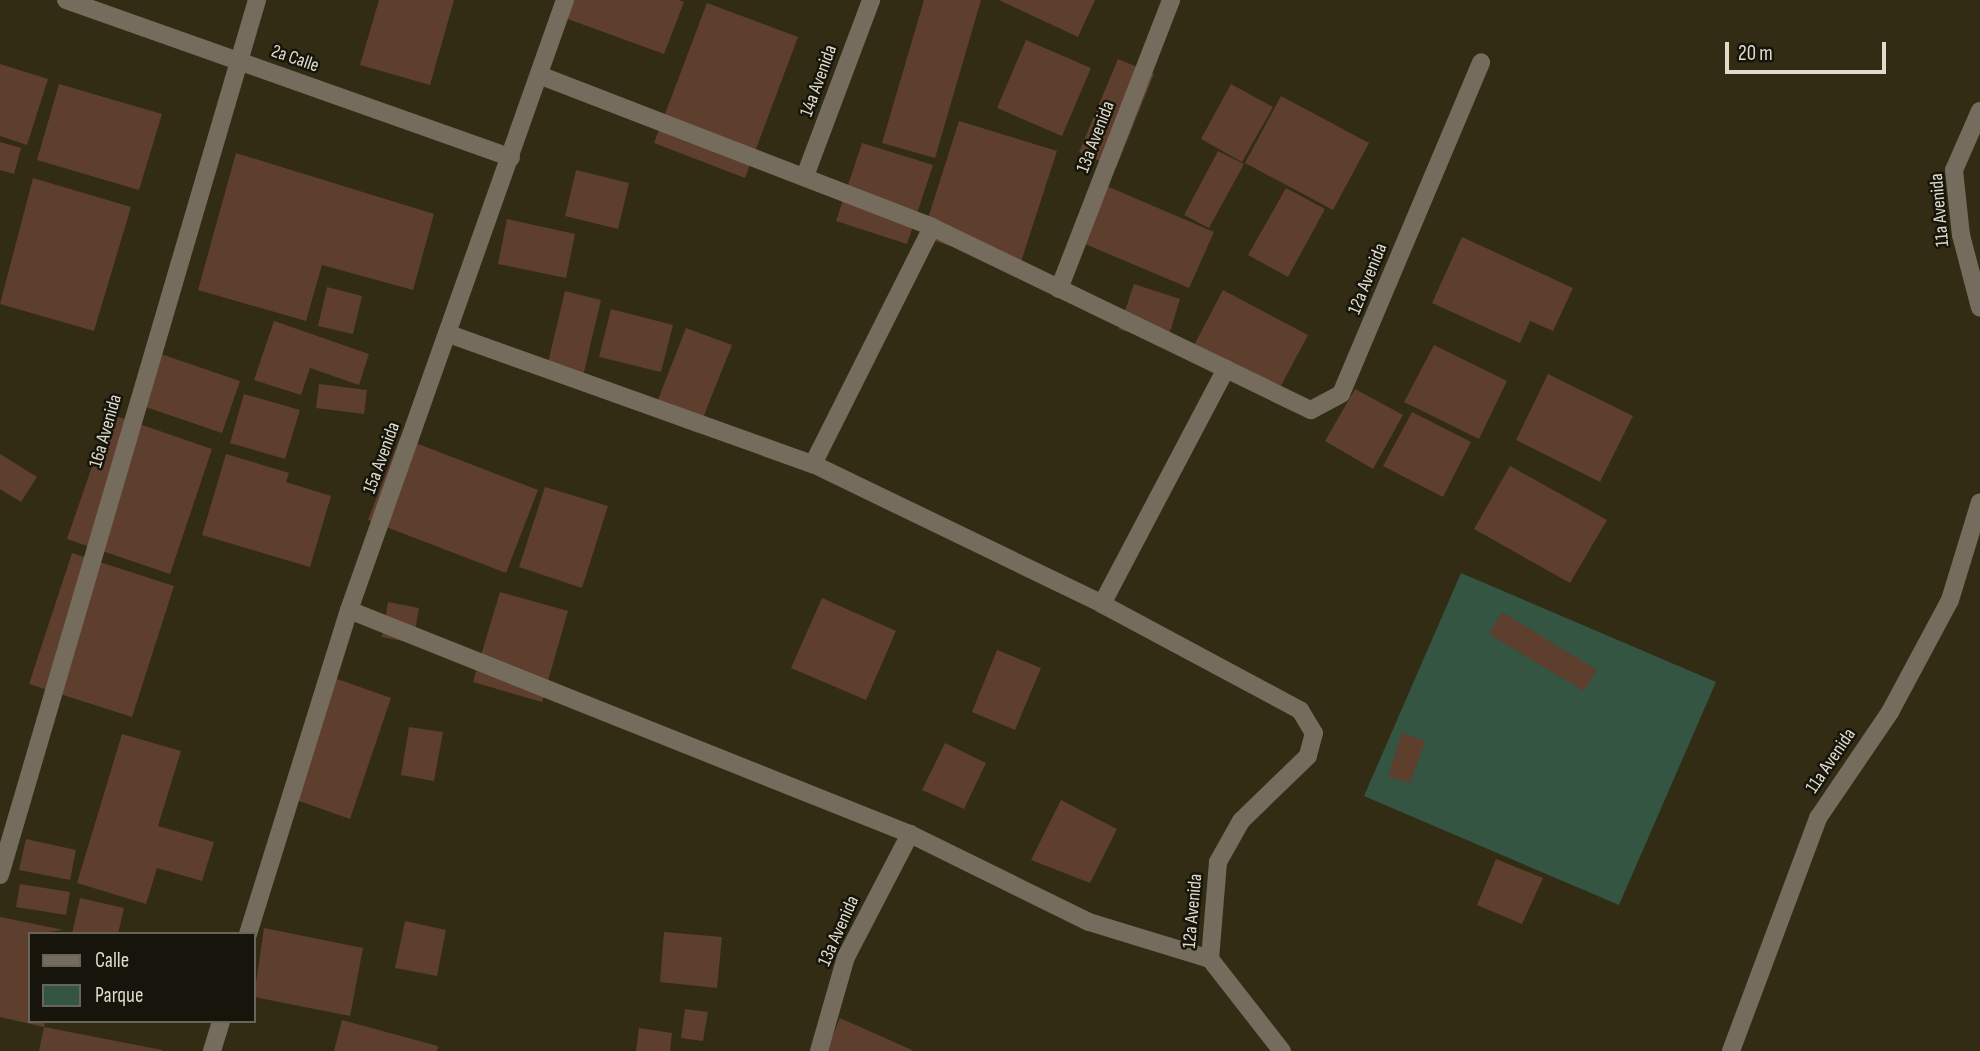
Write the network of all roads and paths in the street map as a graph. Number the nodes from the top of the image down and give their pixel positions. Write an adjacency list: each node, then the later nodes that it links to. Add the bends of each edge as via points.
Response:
1 (65, 0): 6 (street, 2a Calle)
2 (257, 0): 6 (street, 16a Avenida)
3 (565, 0): 8 (street, 15a Avenida)
4 (871, 0): 11 (street, 14a Avenida)
5 (1171, 0): 13 (street, 13a Avenida)
6 (235, 60): 10 (street, 2a Calle); 22 (street, 16a Avenida)
7 (1480, 62): 16 (street, 12a Avenida, via 1341,394 1311,410)
8 (539, 75): 10 (street, 15a Avenida); 11 (street)
9 (1980, 111): 14 (street, 11a Avenida, via 1954,170 1961,234)
10 (511, 158): 15 (street, 15a Avenida)
11 (805, 176): 12 (street)
12 (932, 226): 13 (street); 17 (street)
13 (1059, 289): 16 (street)
14 (1980, 308)
15 (449, 334): 17 (street); 20 (street, 15a Avenida)
16 (1226, 369): 19 (street)
17 (813, 464): 19 (street)
18 (1980, 502): 29 (street, 11a Avenida, via 1950,600 1890,712 1818,818)
19 (1102, 604): 24 (street, 12a Avenida, via 1300,710 1314,733 1308,757 1241,821 1218,862)
20 (349, 610): 21 (street); 23 (street, 15a Avenida)
21 (910, 834): 24 (street, via 1089,922); 27 (street, 13a Avenida, via 846,957)
22 (0, 875)
23 (249, 932)
24 (1210, 959): 28 (street)
25 (220, 1023): 26 (street)
26 (212, 1051)
27 (819, 1051)
28 (1282, 1051)
29 (1731, 1051)

